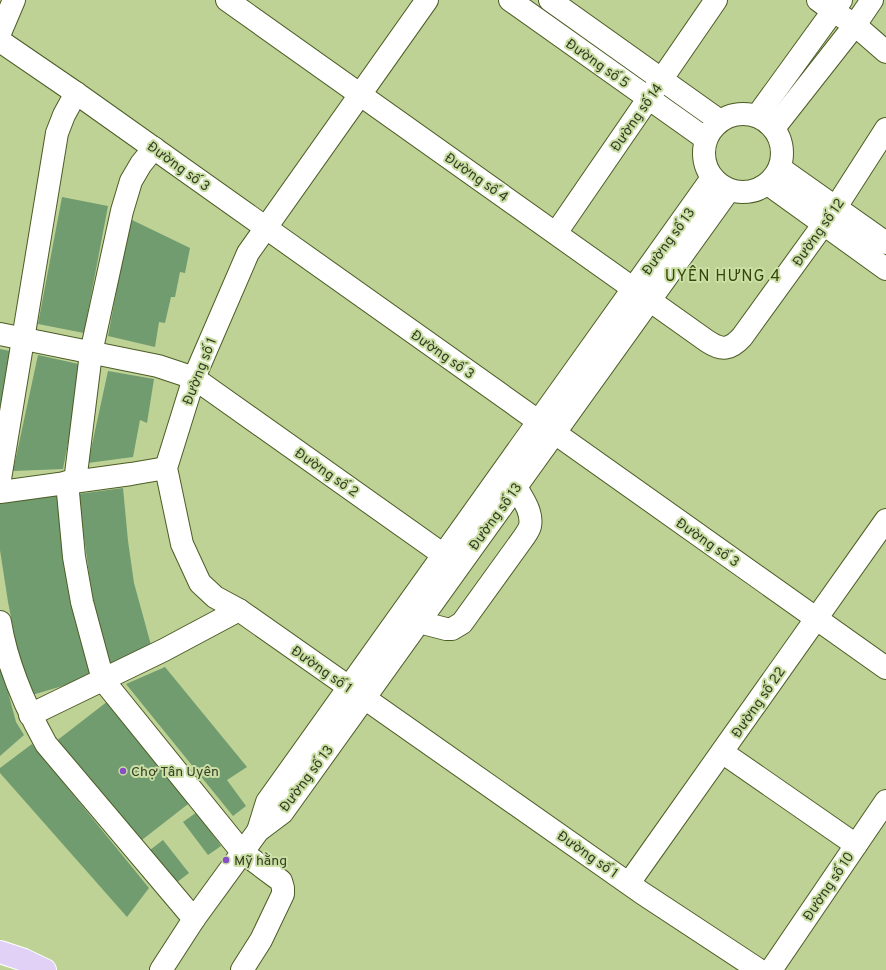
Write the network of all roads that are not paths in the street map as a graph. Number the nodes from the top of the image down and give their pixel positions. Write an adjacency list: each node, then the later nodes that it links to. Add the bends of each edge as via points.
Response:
1 (14, 0): 10 (street)
2 (227, 0): 15 (street, Đường số 4)
3 (427, 0): 15 (street, Đường số 1)
4 (510, 0): 16 (street, Đường số 5)
5 (550, 0): 13 (street, Đường số 5)
6 (716, 0): 13 (street, Đường số 14)
7 (872, 0): 9 (street)
8 (831, 4): 9 (street); 18 (street)
9 (855, 25): 12 (street); 18 (street)
10 (0, 33)
11 (0, 41): 14 (street, Đường số 3)
12 (886, 52)
13 (661, 79): 16 (street, Đường số 14); 17 (street, Đường số 5)
14 (76, 93): 21 (street, Đường số 3); 31 (street, via 57,133)
15 (360, 94): 25 (street, Đường số 1); 26 (street, Đường số 4)
16 (648, 98): 20 (street, Đường số 5); 26 (street, Đường số 14)
17 (720, 121): 18 (street, via 736,114); 20 (street)
18 (765, 122): 22 (street, via 782,147)
19 (886, 129): 24 (street, Đường số 12)
20 (706, 139): 23 (street, via 704,160)
21 (154, 148): 25 (street, Đường số 3); 33 (street, via 131,181)
22 (774, 176): 23 (street, via 750,193); 24 (street)
23 (721, 184): 29 (street, Đường số 13)
24 (830, 215): 27 (street); 28 (street); 32 (street, Đường số 12, via 742,337)
25 (265, 228): 34 (street, Đường số 1, via 248,253); 35 (street, Đường số 3)
26 (556, 233): 29 (street, Đường số 4)
27 (886, 243)
28 (886, 268)
29 (642, 295): 32 (street, Đường số 4, via 714,346); 35 (street, Đường số 13)
30 (0, 334): 31 (street, Đường số 2)
31 (23, 339): 33 (street, Đường số 2); 37 (street)
32 (728, 348)
33 (91, 353): 34 (street, Đường số 2, via 158,366); 38 (street)
34 (194, 378): 36 (street, Đường số 1); 42 (street, Đường số 2)
35 (547, 427): 39 (street, Đường số 13); 42 (street, Đường số 13); 44 (street, Đường số 3)
36 (166, 468): 38 (street); 43 (street, Đường số 1, via 182,544 200,583 215,596)
37 (0, 480)
38 (71, 482): 40 (street); 48 (street, via 74,557 82,602)
39 (516, 487): 42 (street, Đường số 13); 46 (street, via 530,517 530,526 524,537 462,623 452,629 446,629)
40 (0, 492)
41 (886, 520): 44 (street, Đường số 22)
42 (452, 560): 46 (street, Đường số 13); 49 (street, Đường số 13)
43 (239, 610): 48 (street); 49 (street, Đường số 1)
44 (817, 619): 47 (street, Đường số 3); 51 (street, Đường số 22)
45 (0, 622): 50 (street, via 10,662)
46 (419, 622): 49 (street, Đường số 13)
47 (886, 668)
48 (103, 680): 50 (street); 54 (street)
49 (356, 693): 54 (street, Đường số 13, via 267,802 258,831); 55 (street, Đường số 1)
50 (30, 715): 56 (street, via 46,744)
51 (722, 752): 53 (street); 55 (street, Đường số 22)
52 (886, 801): 53 (street, Đường số 10)
53 (856, 845): 62 (street, Đường số 10)
54 (242, 852): 56 (street); 60 (street, via 281,881 283,894 261,940)
55 (629, 883): 61 (street, Đường số 1)
56 (194, 919): 59 (street)
57 (0, 952): 58 (main road)
58 (46, 970)
59 (161, 970)
60 (242, 970)
61 (759, 970)
62 (770, 970)

